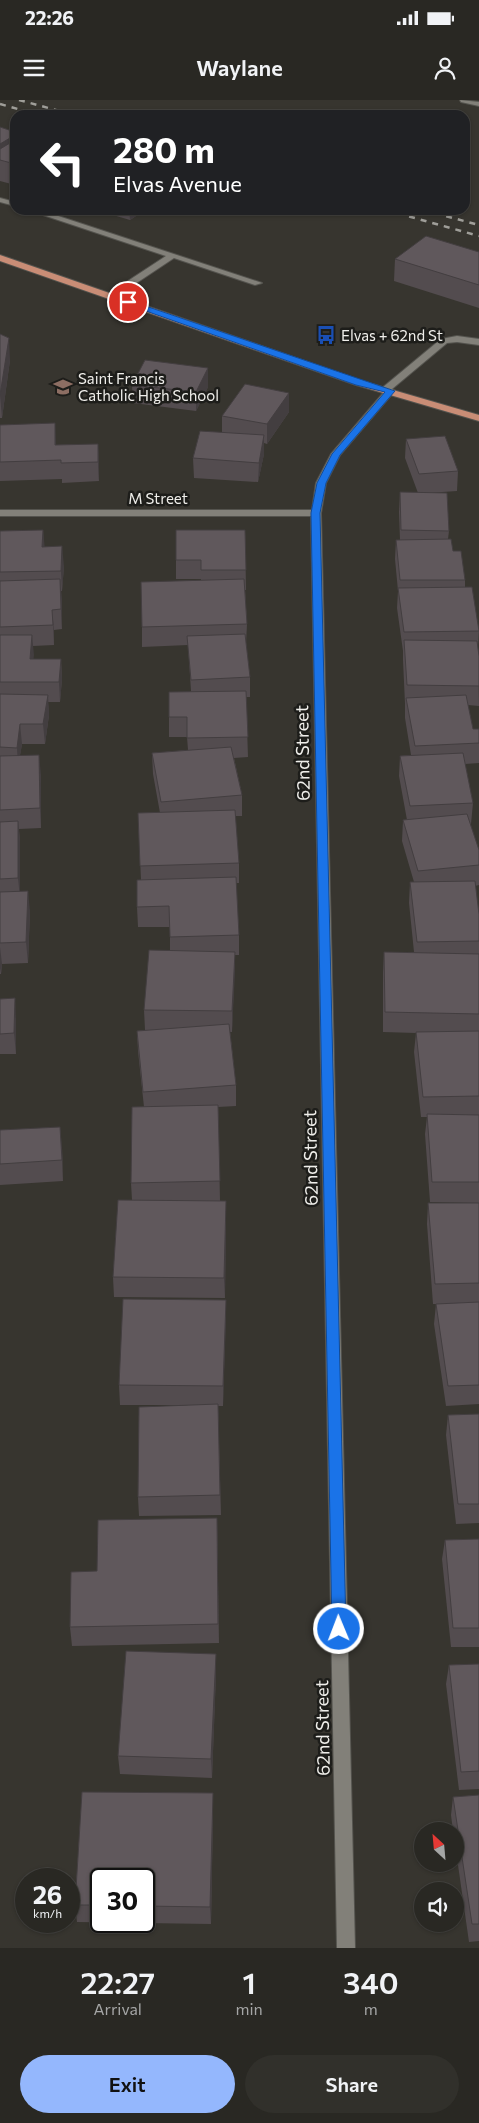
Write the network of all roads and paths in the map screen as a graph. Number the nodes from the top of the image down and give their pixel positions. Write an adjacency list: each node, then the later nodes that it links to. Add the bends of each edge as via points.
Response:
1 (464, 100): 2 (street)
2 (479, 104)
3 (48, 215): 4 (street)
4 (173, 255): 6 (street); 7 (street)
5 (0, 258): 7 (main road)
6 (258, 283)
7 (111, 296): 9 (main road)
8 (479, 342): 9 (street, 62nd Street, via 444,341)
9 (388, 391): 10 (main road); 12 (street, 62nd Street, via 336,454 321,483)
10 (479, 418)
11 (0, 513): 12 (street, M Street)
12 (316, 513): 13 (street, 62nd Street)
13 (346, 1948)

